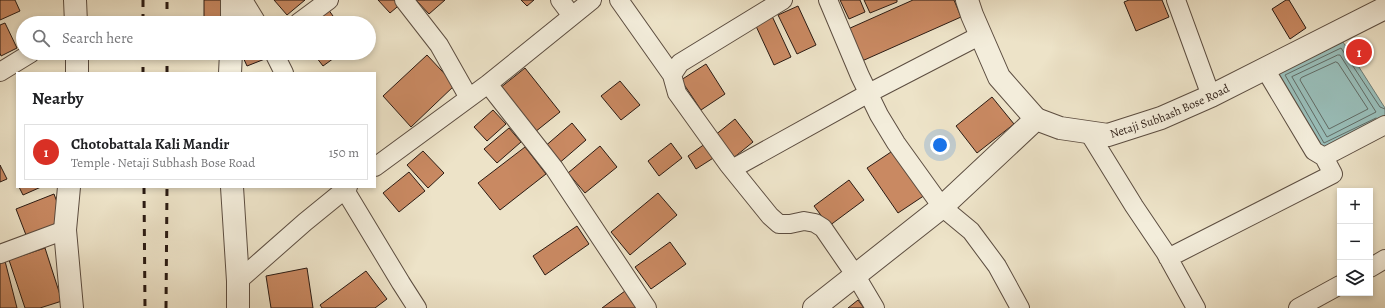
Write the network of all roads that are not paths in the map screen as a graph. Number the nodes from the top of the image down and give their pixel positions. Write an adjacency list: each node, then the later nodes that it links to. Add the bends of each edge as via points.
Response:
1 (76, 0): 14 (street)
2 (232, 0): 15 (street)
3 (244, 0): 16 (street)
4 (329, 0): 17 (street)
5 (404, 0): 33 (street, via 439,45)
6 (560, 0): 18 (street)
7 (592, 0): 18 (street)
8 (619, 0): 29 (street)
9 (783, 0): 29 (street, via 680,63)
10 (828, 0): 31 (street)
11 (968, 0): 19 (street)
12 (1176, 0): 32 (street)
13 (1385, 8): 24 (street, Netaji Subhash Bose Road)
14 (76, 16)
15 (232, 16)
16 (253, 16)
17 (307, 16)
18 (572, 16): 30 (street)
19 (981, 35): 31 (street); 34 (street, via 999,77)
20 (20, 60): 25 (street)
21 (76, 60): 26 (street)
22 (231, 60): 27 (street)
23 (278, 60): 28 (street)
24 (1265, 69): 32 (street, Netaji Subhash Bose Road); 37 (street, via 1314,151)
25 (0, 72)
26 (77, 72)
27 (230, 72)
28 (284, 72)
29 (672, 75): 39 (street, via 677,93)
30 (488, 84): 33 (street); 55 (street, via 554,168)
31 (869, 93): 39 (street); 43 (street, via 896,142)
32 (1211, 96): 36 (street, Netaji Subhash Bose Road, via 1161,118 1108,135)
33 (469, 98): 38 (street)
34 (1036, 119): 36 (street, Netaji Subhash Bose Road, via 1060,128); 43 (street)
35 (1385, 125): 37 (street)
36 (1089, 133): 46 (street)
37 (1324, 157): 46 (street, via 1333,174)
38 (376, 166)
39 (732, 169): 49 (street, via 779,224 804,221 823,228)
40 (70, 188): 44 (street)
41 (232, 188): 50 (street)
42 (345, 188): 50 (street); 54 (street)
43 (942, 207): 49 (street); 58 (street, via 971,231 997,266)
44 (66, 230): 45 (street); 52 (street)
45 (0, 254)
46 (1168, 258): 59 (street)
47 (1385, 260): 48 (street)
48 (1373, 266)
49 (856, 276): 56 (street); 57 (street)
50 (238, 281): 53 (street)
51 (1337, 286): 60 (street)
52 (72, 308)
53 (238, 308)
54 (417, 308)
55 (647, 308)
56 (814, 308)
57 (875, 308)
58 (1020, 308)
59 (1196, 308)
60 (1298, 308)

